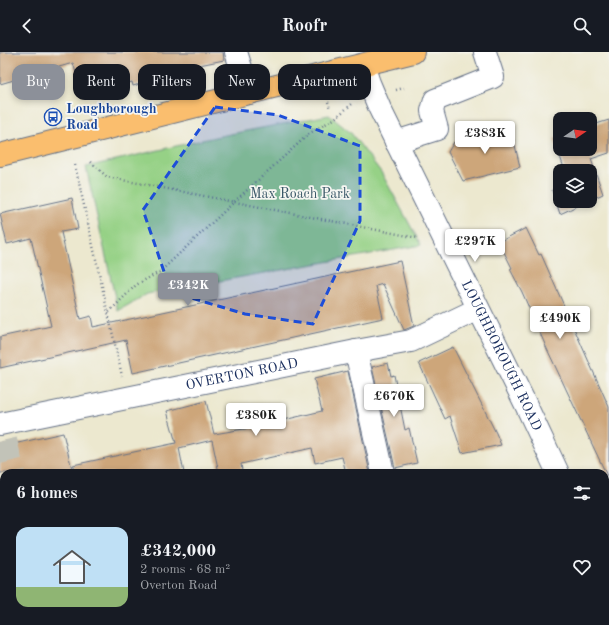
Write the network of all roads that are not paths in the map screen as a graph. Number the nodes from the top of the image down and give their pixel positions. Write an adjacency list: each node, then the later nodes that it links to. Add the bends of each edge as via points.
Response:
1 (236, 52): 4 (street)
2 (413, 52): 5 (highway)
3 (485, 52): 8 (street, via 493,77 435,100 432,111 436,129)
4 (240, 64)
5 (364, 64)
6 (371, 87): 8 (street, LOUGHBOROUGH ROAD)
7 (220, 100): 9 (highway)
8 (396, 142): 10 (street, LOUGHBOROUGH ROAD)
9 (0, 155)
10 (478, 309): 11 (street, OVERTON ROAD, via 411,341); 14 (street, LOUGHBOROUGH ROAD)
11 (356, 351): 12 (street, OVERTON ROAD, via 126,397); 13 (street)
12 (3, 429)
13 (382, 469)
14 (556, 469)

